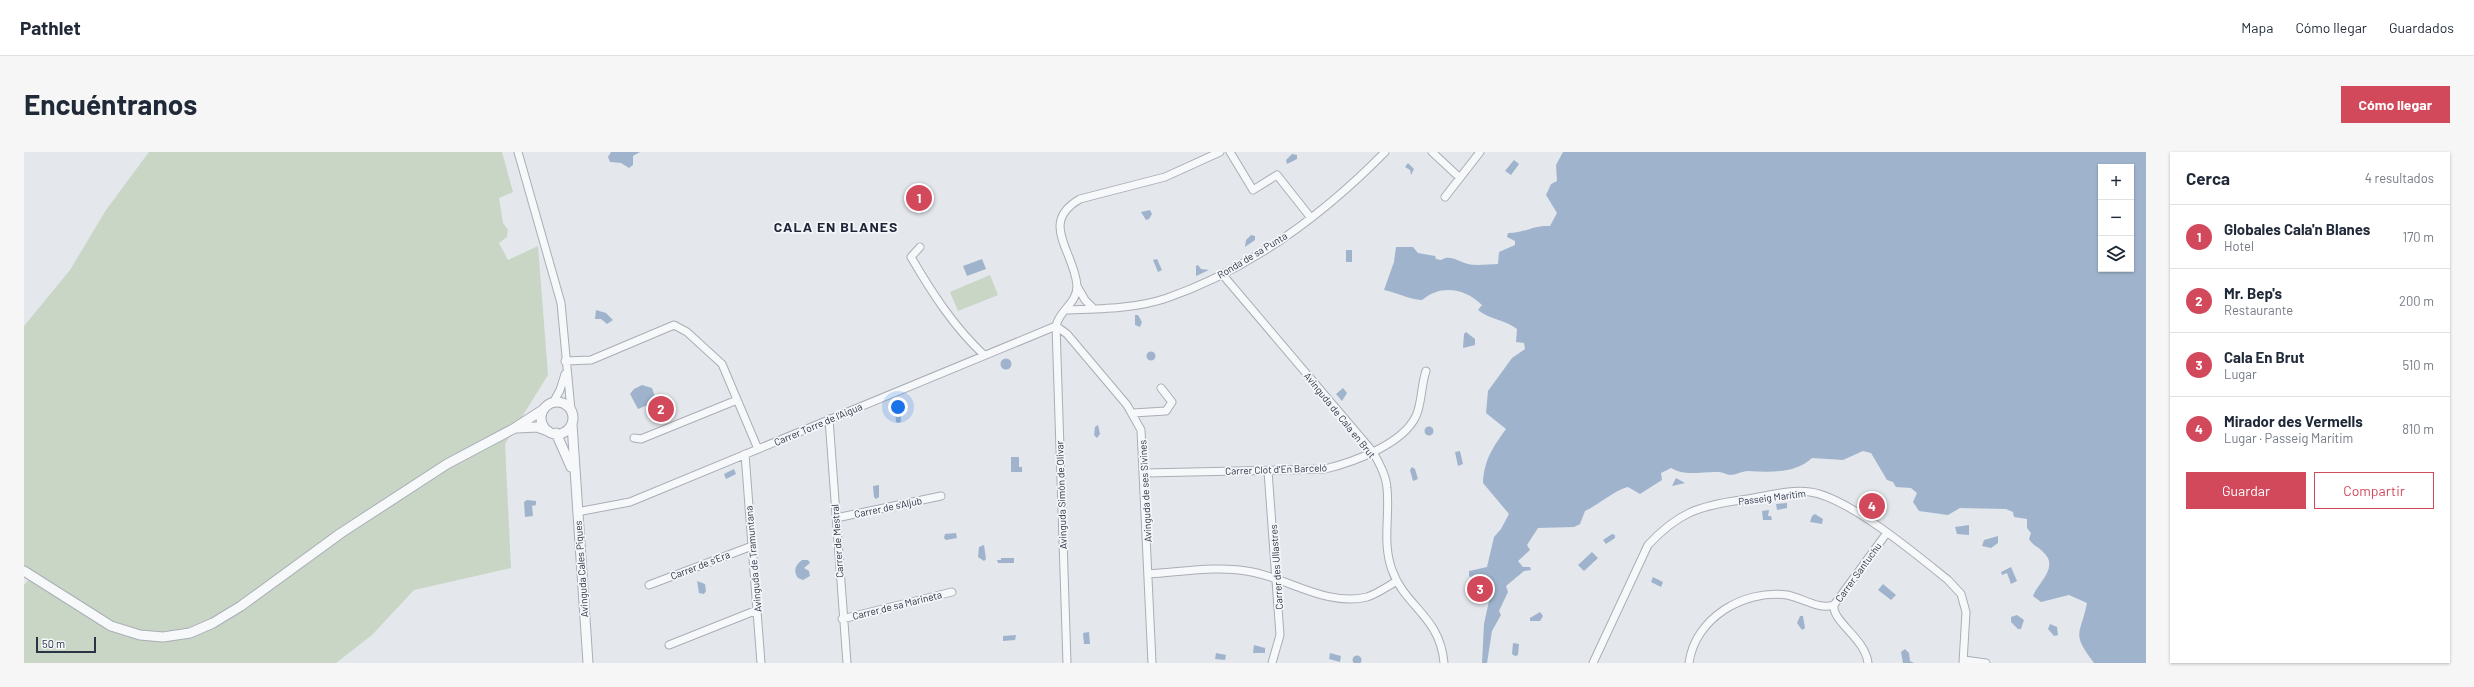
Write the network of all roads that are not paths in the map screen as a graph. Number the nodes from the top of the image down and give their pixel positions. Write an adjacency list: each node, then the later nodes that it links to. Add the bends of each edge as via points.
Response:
1 (518, 152): 17 (street, via 561,303)
2 (1220, 152): 12 (street, via 1165,177 1080,199 1068,206 1060,217 1060,230)
3 (1230, 152): 9 (street, via 1253,190 1277,175)
4 (1385, 152): 9 (street, Ronda de sa Punta, via 1344,192)
5 (1432, 152): 7 (street)
6 (1480, 152): 7 (street)
7 (1460, 178): 8 (street)
8 (1445, 197)
9 (1311, 218): 11 (street, Ronda de sa Punta)
10 (920, 247): 16 (street, via 912,257 933,294 958,328)
11 (1222, 274): 13 (street, Ronda de sa Punta, via 1167,298 1133,306); 32 (street, Avinguda de Cala en Brut)
12 (1077, 286): 13 (street); 14 (street, via 1074,298)
13 (1094, 309): 14 (street, Ronda de sa Punta)
14 (1065, 310): 15 (street, via 1058,317)
15 (1056, 326): 16 (street, Carrer Torre de l'Aigua); 25 (street, Avinguda de ses Sivines, via 1067,334); 56 (street, Avinguda Simón de Olivar)
16 (984, 355): 26 (street, Carrer Torre de l'Aigua)
17 (565, 361): 18 (street); 21 (street, via 590,360 674,325 686,332 722,364)
18 (566, 370): 22 (street); 24 (street)
19 (1426, 371): 32 (street, Carrer Clot d'En Barceló, via 1417,414 1412,424 1403,433)
20 (1161, 388): 25 (street, via 1172,402 1166,411)
21 (737, 400): 30 (street, via 641,440); 31 (street)
22 (553, 402): 23 (street); 24 (street, via 565,405)
23 (544, 409): 28 (street); 29 (street, via 542,421)
24 (571, 410): 27 (street)
25 (1133, 413): 35 (street, Avinguda de ses Sivines, via 1141,430)
26 (829, 419): 31 (street, Carrer Torre de l'Aigua); 39 (street, Carrer de Mestral)
27 (572, 424): 29 (street, via 564,432); 36 (street, Avinguda Cales Piques)
28 (513, 429): 29 (street, via 537,427); 42 (street, via 447,464 341,533 241,606 190,633 163,637 140,635 112,626)
29 (552, 432): 36 (street, Avinguda Cales Piques)
30 (634, 438)
31 (758, 449): 33 (street, Carrer Torre de l'Aigua)
32 (1373, 452): 34 (street, Carrer Clot d'En Barceló, via 1353,461 1325,468); 45 (street, Avinguda de Cala en Brut, via 1382,468 1387,487 1386,547)
33 (744, 454): 38 (street, Carrer Torre de l'Aigua, via 630,502); 41 (street, Avinguda de Tramuntana)
34 (1268, 471): 35 (street, Carrer Clot d'En Barceló); 44 (street, Carrer des Ullastres)
35 (1145, 473): 43 (street, Avinguda de ses Sivines)
36 (574, 475): 38 (street, Avinguda Cales Piques)
37 (941, 496): 39 (street, Carrer de s'Aljub)
38 (577, 512): 53 (street, Avinguda Cales Piques)
39 (836, 518): 50 (street, Carrer de Mestral)
40 (1886, 534): 48 (street, Carrer Santuchu); 52 (street, Passeig Marítim, via 1948,580 1961,594 1966,612); 60 (street, Passeig Marítim, via 1848,508 1811,492 1795,492 1709,505 1685,514 1660,532 1648,545)
41 (752, 546): 46 (street, Carrer de s'Era); 49 (street, Avinguda de Tramuntana)
42 (24, 571)
43 (1148, 574): 44 (street, via 1224,569 1252,572); 57 (street, Avinguda de ses Sivines)
44 (1277, 580): 45 (street, via 1348,599 1368,596); 58 (street, Carrer des Ullastres, via 1280,635)
45 (1397, 581): 59 (street, Avinguda de Cala en Brut, via 1435,628)
46 (649, 585)
47 (952, 592): 50 (street, Carrer de sa Marineta)
48 (1834, 608): 61 (street, via 1788,596 1769,594 1734,604 1708,623 1692,650); 62 (street, via 1837,618 1858,639)
49 (757, 610): 51 (street); 54 (street, Avinguda de Tramuntana)
50 (842, 619): 55 (street, Carrer de Mestral)
51 (669, 645)
52 (1964, 662): 63 (street)
53 (588, 663)
54 (761, 663)
55 (846, 663)
56 (1067, 663)
57 (1152, 663)
58 (1272, 663)
59 (1444, 663)
60 (1594, 663)
61 (1689, 663)
62 (1868, 663)
63 (1986, 663)

